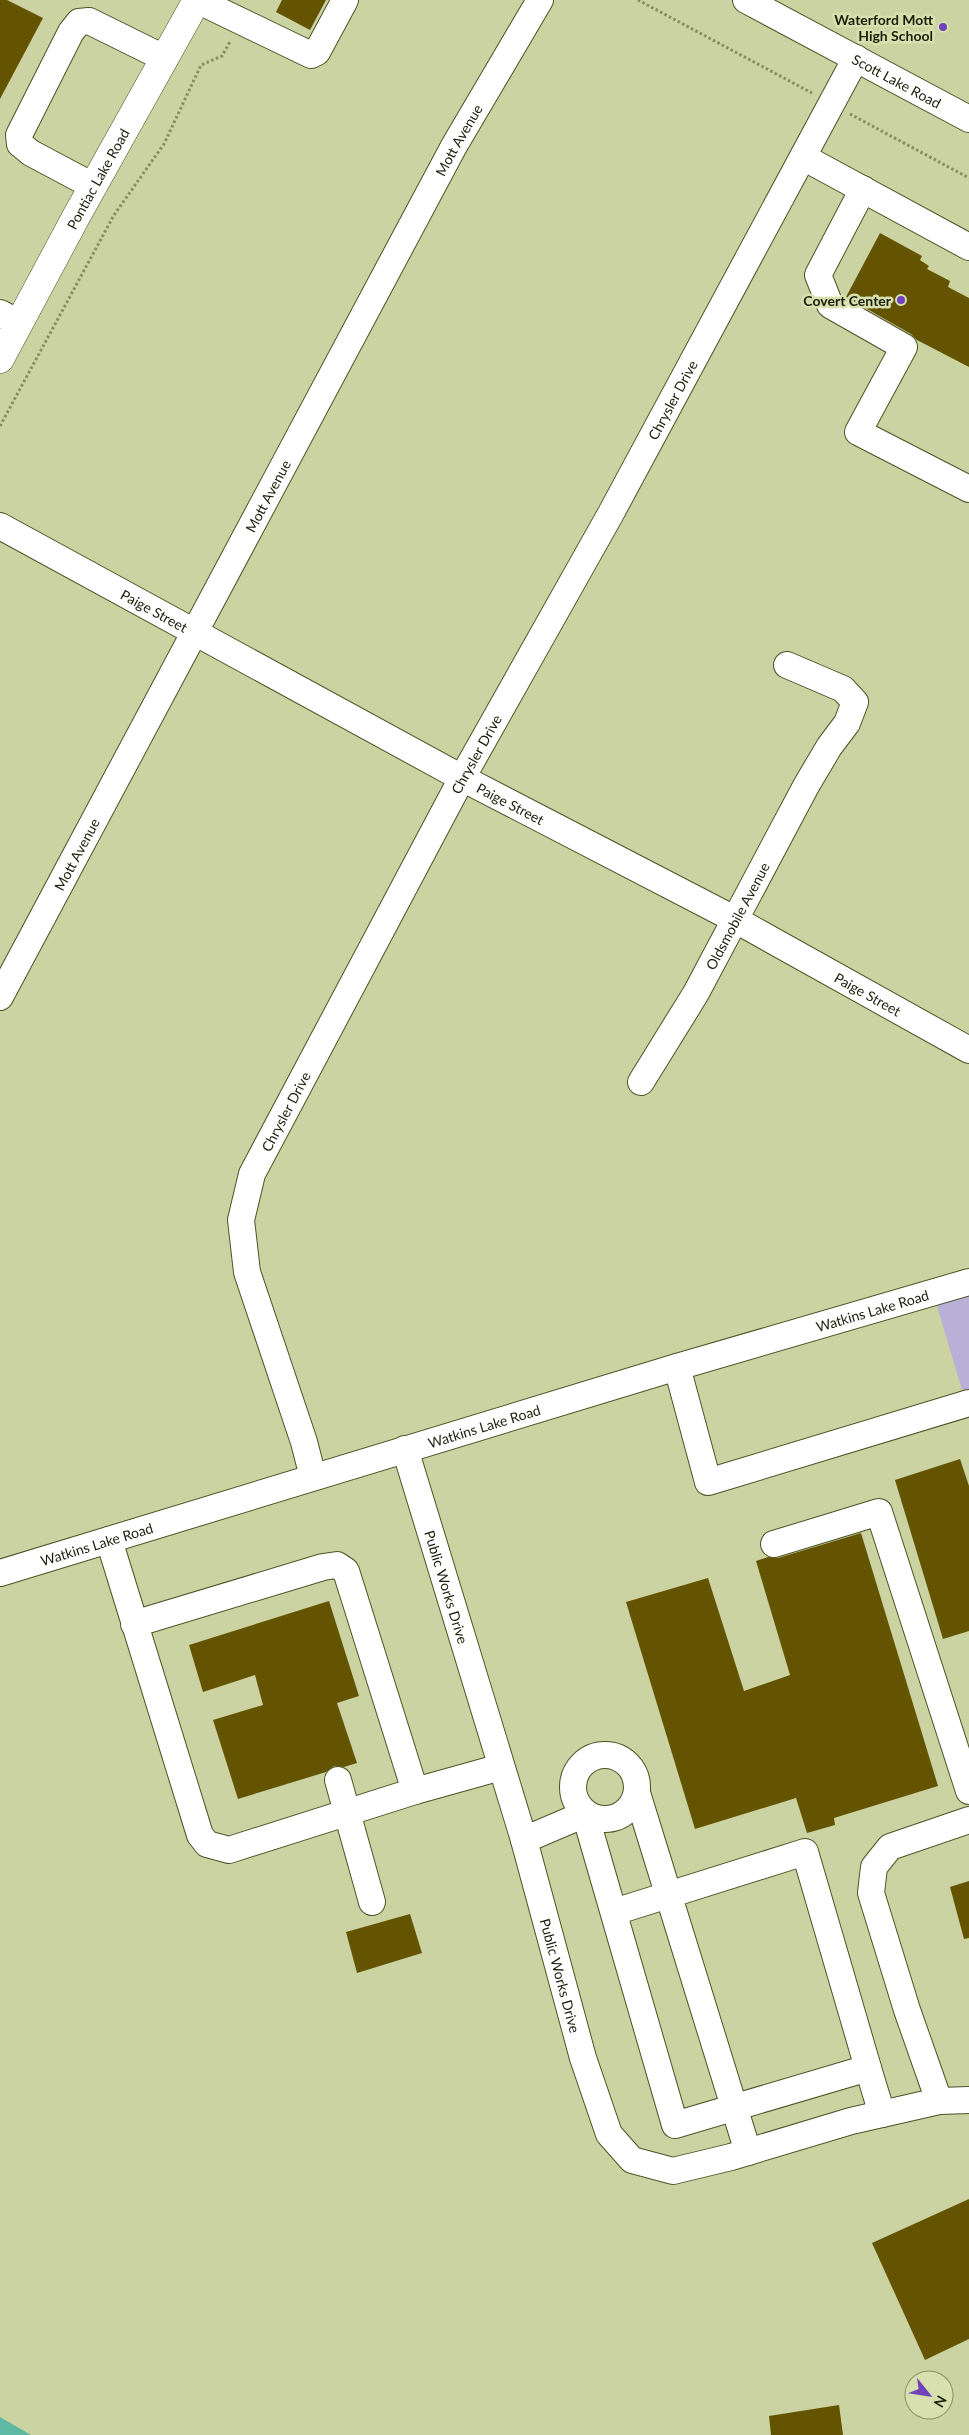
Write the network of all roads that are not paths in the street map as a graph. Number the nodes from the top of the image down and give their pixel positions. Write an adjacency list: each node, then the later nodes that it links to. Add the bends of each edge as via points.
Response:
1 (197, 0): 2 (street, via 311,55 317,52); 5 (main road, Pontiac Lake Road)
2 (345, 0)
3 (540, 0): 16 (street, Mott Avenue, via 454,146)
4 (746, 0): 6 (street, Scott Lake Road)
5 (164, 58): 9 (main road, Pontiac Lake Road); 9 (street, via 89,21 79,22 71,32 19,135 20,144)
6 (856, 58): 7 (street, Scott Lake Road); 8 (street, Chrysler Drive)
7 (969, 119)
8 (803, 157): 10 (street); 18 (street, Chrysler Drive, via 610,515)
9 (93, 186): 12 (main road, Pontiac Lake Road)
10 (863, 189): 11 (street); 14 (street, via 818,275 830,305 904,347 858,432)
11 (969, 247)
12 (9, 318): 13 (main road, Pontiac Lake Road)
13 (0, 358)
14 (969, 489)
15 (0, 526): 16 (street, Paige Street)
16 (195, 633): 18 (street, Paige Street); 20 (street, Mott Avenue)
17 (787, 665): 19 (street, Oldsmobile Avenue, via 843,689 855,702 848,724 829,747)
18 (462, 778): 19 (street, Paige Street); 29 (street, Chrysler Drive, via 252,1174 241,1220 247,1272)
19 (734, 919): 21 (street, Paige Street); 24 (street, Oldsmobile Avenue, via 696,992)
20 (0, 997)
21 (969, 1050)
22 (969, 1057): 23 (street)
23 (969, 1063)
24 (642, 1082)
25 (969, 1282): 26 (street, Watkins Lake Road)
26 (677, 1367): 27 (street, via 708,1482); 28 (street, Watkins Lake Road)
27 (969, 1403)
28 (405, 1449): 29 (street, Watkins Lake Road); 34 (street, Public Works Drive)
29 (313, 1477): 30 (street, Watkins Lake Road)
30 (109, 1540): 32 (street, Watkins Lake Road); 33 (street)
31 (774, 1544): 37 (street, via 879,1512)
32 (0, 1573)
33 (134, 1624): 36 (street, via 323,1567 337,1566 346,1571); 39 (street, via 200,1835 208,1844 230,1850)
34 (501, 1767): 36 (street); 42 (street, Public Works Drive)
35 (338, 1780): 39 (street)
36 (416, 1791): 39 (street)
37 (969, 1791)
38 (637, 1794): 40 (street, via 633,1803 617,1817 606,1819); 40 (street, via 637,1782 628,1764 608,1755 593,1758 580,1767 573,1786 574,1796); 43 (street)
39 (347, 1812): 44 (street)
40 (585, 1814): 42 (street); 45 (street)
41 (969, 1820): 48 (street, via 890,1847 874,1867 871,1893)
42 (524, 1840): 51 (street, Public Works Drive, via 583,2058 609,2134 632,2160 673,2171)
43 (666, 1894): 45 (street); 46 (street, via 805,1852); 49 (street)
44 (372, 1902)
45 (614, 1912): 49 (street, via 675,2125)
46 (868, 2068): 49 (street); 50 (street)
47 (969, 2100): 48 (street, Public Works Drive)
48 (939, 2101): 50 (street, Public Works Drive)
49 (734, 2107): 51 (street)
50 (882, 2114): 51 (street, Public Works Drive)
51 (748, 2152)

